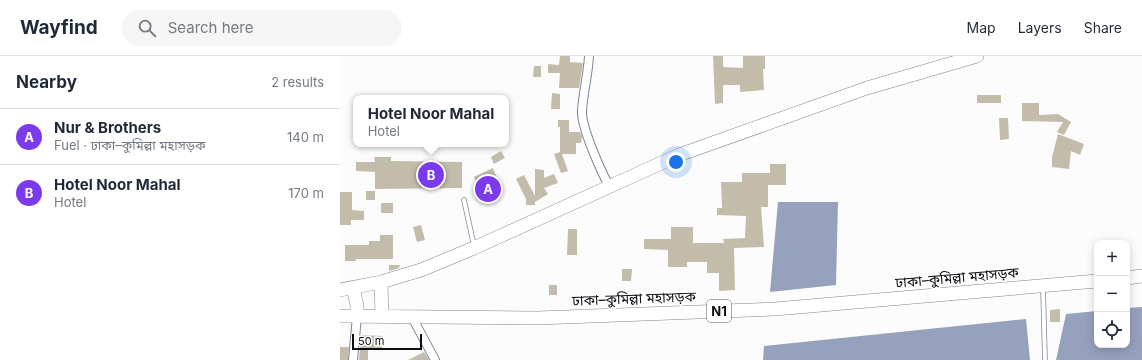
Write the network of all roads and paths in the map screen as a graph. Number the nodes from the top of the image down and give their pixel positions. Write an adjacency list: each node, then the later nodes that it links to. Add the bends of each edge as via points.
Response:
1 (589, 56): 3 (street, via 582,113 593,152)
2 (977, 56): 3 (highway, via 852,93 679,155)
3 (609, 186): 5 (highway)
4 (464, 200): 5 (lane)
5 (474, 248): 9 (highway, via 421,270)
6 (1142, 276): 7 (highway)
7 (1130, 278)
8 (1094, 281): 10 (highway, ঢাকা–কুমিল্লা মহাসড়ক / N1)
9 (382, 282): 11 (highway); 14 (highway)
10 (1043, 286): 15 (highway, ঢাকা–কুমিল্লা মহাসড়ক / N1, via 775,309 538,318); 18 (lane)
11 (346, 289): 13 (highway, via 356,305)
12 (340, 316): 13 (highway, ঢাকা–কুমিল্লা মহাসড়ক / N1)
13 (356, 316): 14 (highway, ঢাকা–কুমিল্লা মহাসড়ক / N1); 16 (street)
14 (382, 316): 15 (highway, ঢাকা–কুমিল্লা মহাসড়ক / N1)
15 (412, 316): 17 (street)
16 (353, 360)
17 (435, 360)
18 (1045, 360)

